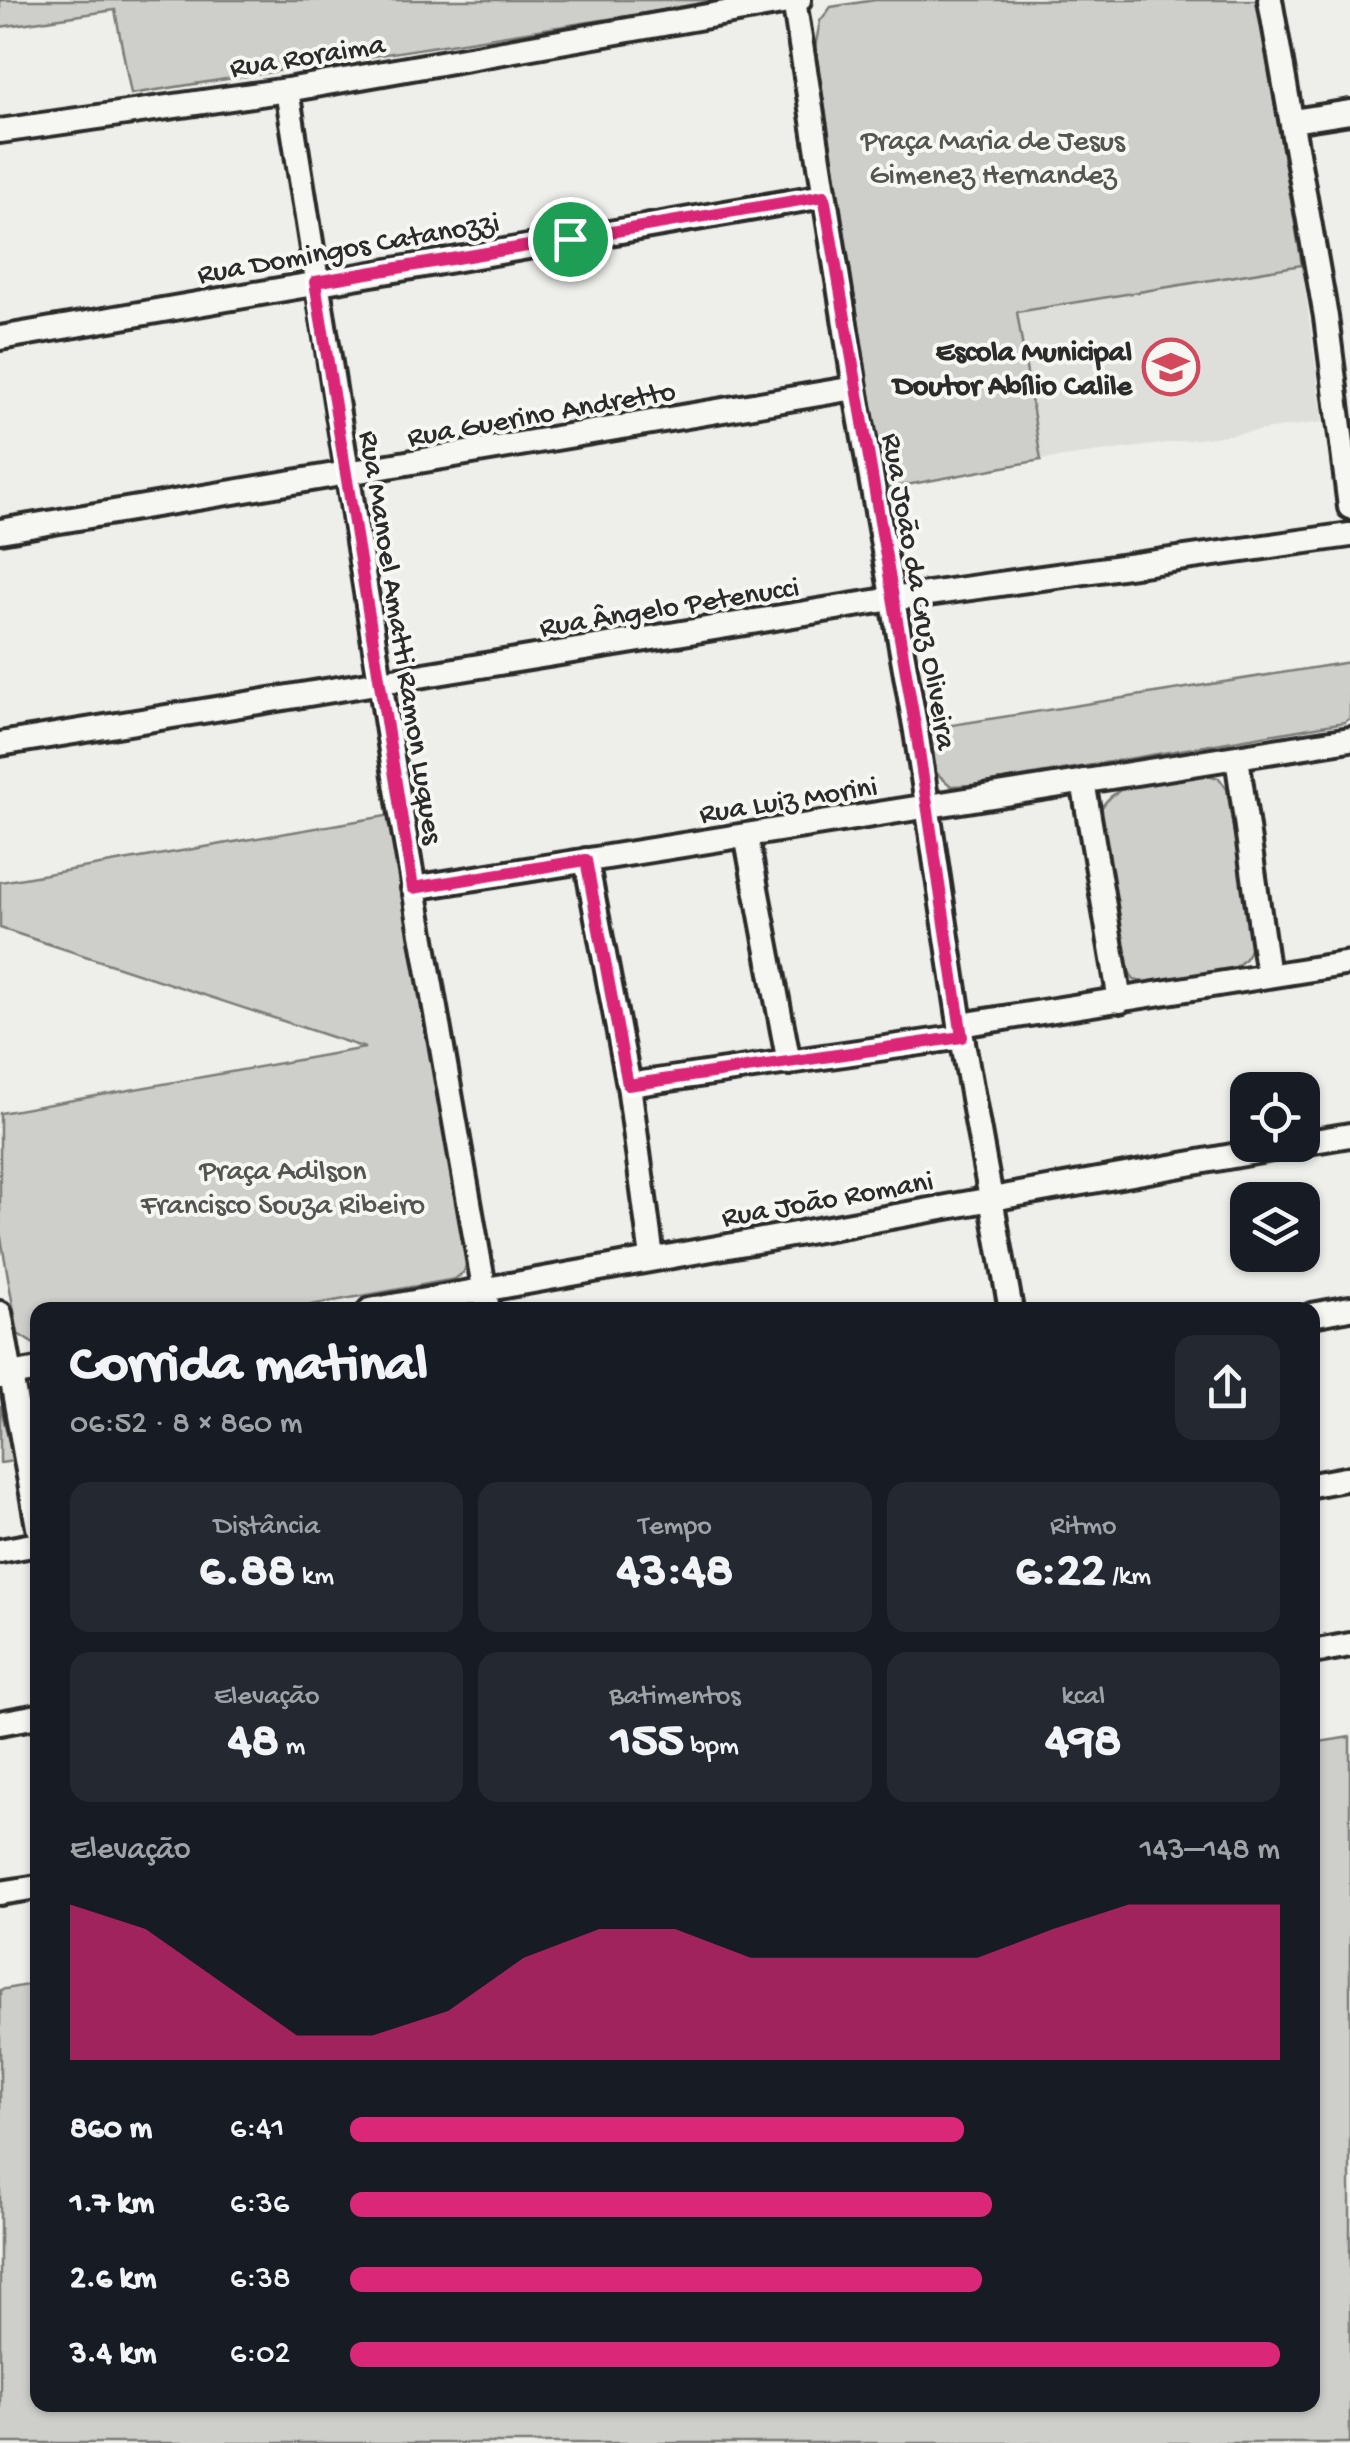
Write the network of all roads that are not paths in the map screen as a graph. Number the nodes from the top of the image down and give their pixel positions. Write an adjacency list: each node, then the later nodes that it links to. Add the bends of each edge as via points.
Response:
1 (796, 0): 3 (street, Rua Roraima); 7 (street, Rua João da Cruz Oliveira)
2 (1270, 0): 5 (street)
3 (287, 90): 6 (street, Rua Roraima); 8 (street, Rua Manoel Amatti Ramon Luques)
4 (1350, 112): 5 (street)
5 (1293, 121): 9 (street)
6 (0, 131)
7 (824, 196): 8 (street, Rua Domingos Catanozzi); 11 (street, Rua João da Cruz Oliveira)
8 (315, 282): 10 (street, Rua Domingos Catanozzi); 12 (street, Rua Manoel Amatti Ramon Luques)
9 (1338, 315): 13 (street)
10 (0, 338)
11 (855, 388): 12 (street, Rua Guerino Andretto); 16 (street, Rua João da Cruz Oliveira)
12 (347, 476): 14 (street, Rua Guerino Andretto); 17 (street, Rua Manoel Amatti Ramon Luques)
13 (1350, 507)
14 (0, 531)
15 (1350, 534): 16 (street, Rua Ângelo Petenucci)
16 (892, 599): 17 (street, Rua Ângelo Petenucci); 22 (street, Rua João da Cruz Oliveira)
17 (381, 682): 19 (street, Rua Ângelo Petenucci); 25 (street, Rua Manoel Amatti Ramon Luques)
18 (1350, 739): 20 (street, Rua Luiz Morini)
19 (0, 744)
20 (1238, 757): 21 (street, Rua Luiz Morini); 27 (street)
21 (1083, 781): 22 (street, Rua Luiz Morini); 28 (street)
22 (928, 806): 23 (street, Rua Luiz Morini); 29 (street, Rua João da Cruz Oliveira)
23 (746, 835): 24 (street, Rua Luiz Morini); 30 (street)
24 (586, 860): 25 (street, Rua Luiz Morini); 31 (street)
25 (413, 888): 37 (street, Rua Manoel Amatti Ramon Luques)
26 (1350, 963): 27 (street)
27 (1268, 976): 28 (street)
28 (1120, 1000): 29 (street)
29 (961, 1031): 30 (street); 35 (street, Rua João da Cruz Oliveira)
30 (788, 1062): 31 (street)
31 (628, 1085): 36 (street)
32 (1350, 1135): 33 (street)
33 (1320, 1141)
34 (1230, 1156): 35 (street, Rua João Romani)
35 (991, 1199): 36 (street, Rua João Romani); 38 (street, Rua João da Cruz Oliveira)
36 (652, 1258): 37 (street, Rua João Romani)
37 (486, 1300)
38 (1010, 1302)
39 (1350, 1308): 41 (street)
40 (0, 1312): 42 (street)
41 (1320, 1314)
42 (6, 1376): 45 (street)
43 (1350, 1478): 44 (street)
44 (1320, 1483)
45 (30, 1489)
46 (30, 1545): 47 (street)
47 (0, 1550)
48 (1350, 1645): 49 (street)
49 (1320, 1651)
50 (30, 1717): 51 (street)
51 (0, 1722)
52 (30, 1888): 53 (street)
53 (0, 1893)

